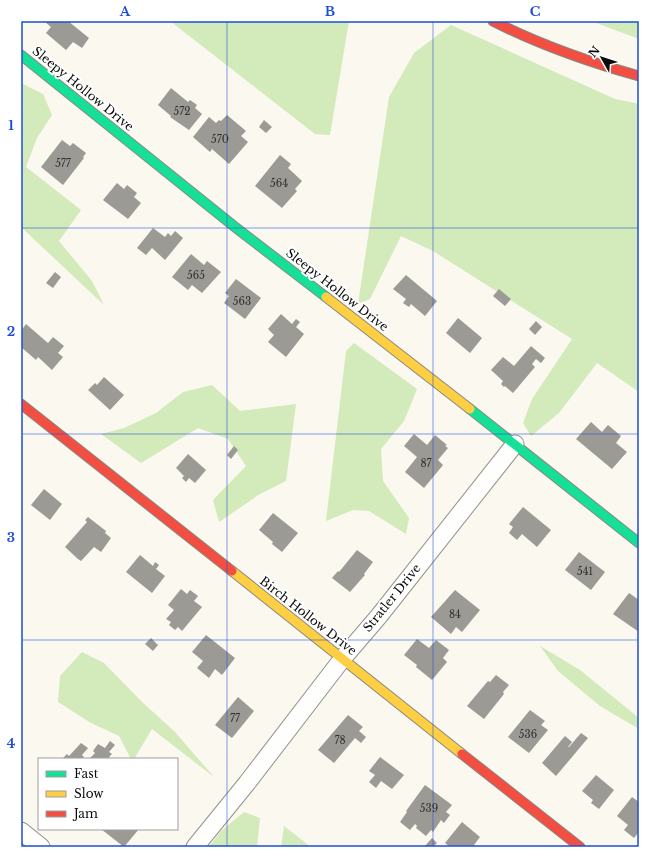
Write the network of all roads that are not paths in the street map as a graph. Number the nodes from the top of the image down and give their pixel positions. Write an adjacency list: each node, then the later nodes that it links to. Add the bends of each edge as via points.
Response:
1 (493, 21): 3 (street, via 512,32 555,49)
2 (21, 55): 5 (street, Sleepy Hollow Drive, via 235,227)
3 (639, 76)
4 (21, 404): 7 (street, Birch Hollow Drive)
5 (515, 444): 6 (street, Sleepy Hollow Drive); 7 (street, Stratler Drive)
6 (639, 543)
7 (343, 658): 10 (street, Stratler Drive); 11 (street, Birch Hollow Drive)
8 (21, 831): 9 (street)
9 (41, 847)
10 (195, 847)
11 (580, 847)

